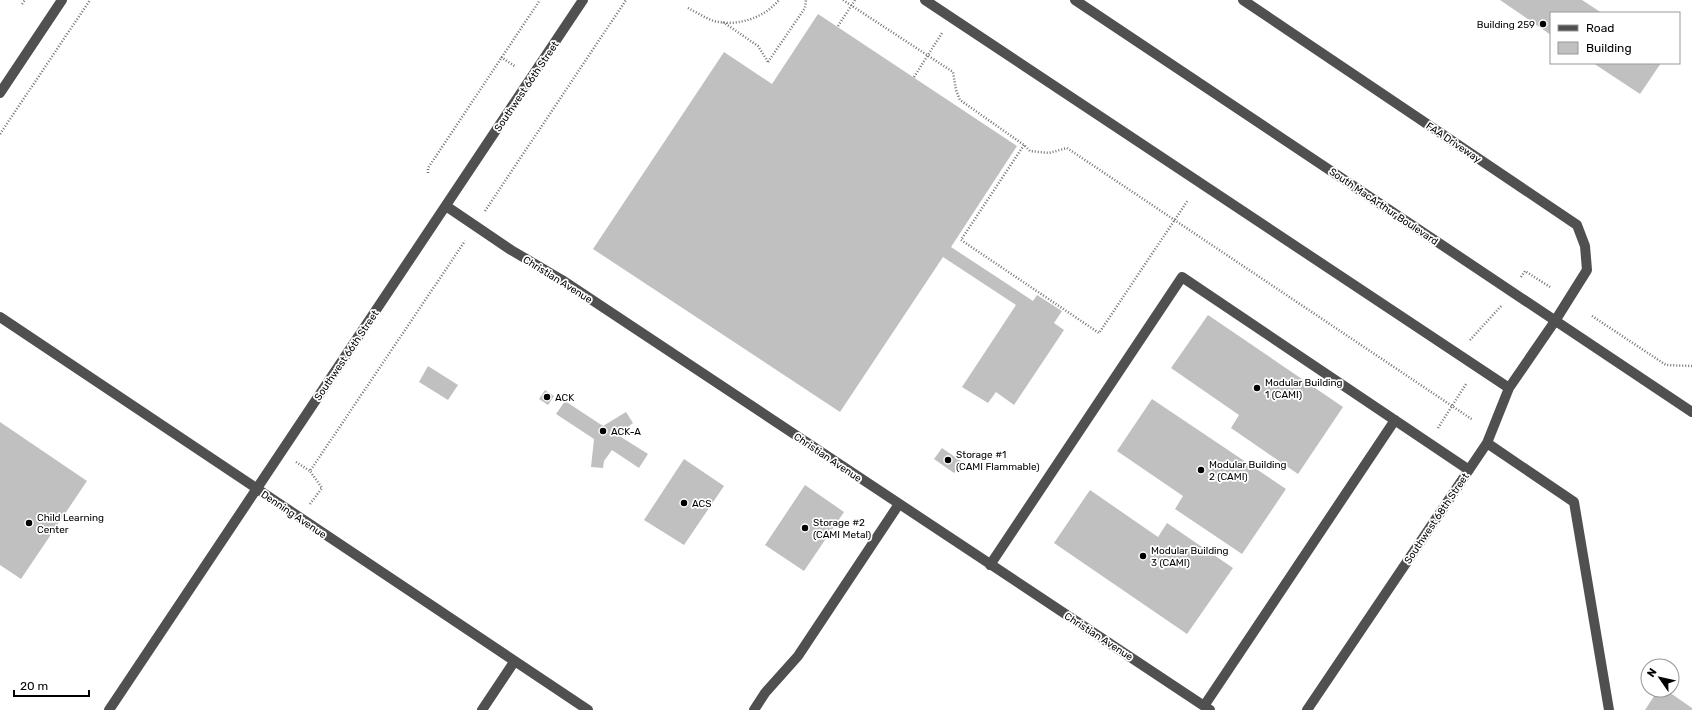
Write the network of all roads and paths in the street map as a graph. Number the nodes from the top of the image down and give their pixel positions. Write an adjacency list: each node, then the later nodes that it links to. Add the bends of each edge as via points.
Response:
1 (25, 0): 14 (path)
2 (62, 0): 24 (street)
3 (90, 0): 25 (path)
4 (540, 0): 21 (path)
5 (583, 0): 29 (street, Southwest 66th Street)
6 (626, 0): 30 (path)
7 (779, 0): 17 (path, via 766,12 753,19)
8 (806, 0): 17 (path, via 805,8 768,62 758,46)
9 (843, 0): 15 (path)
10 (855, 0): 15 (path)
11 (925, 0): 42 (street)
12 (1075, 0): 38 (street, South MacArthur Boulevard)
13 (1243, 0): 38 (street, FAA Driveway, via 1577,225 1585,246 1587,270)
14 (22, 4)
15 (851, 6): 18 (path); 20 (path)
16 (688, 8): 17 (path, via 714,20)
17 (723, 21)
18 (838, 26)
19 (942, 33): 20 (path)
20 (927, 55): 23 (path); 26 (path, via 953,72 960,100)
21 (502, 58): 22 (path); 27 (path, via 428,168)
22 (518, 68)
23 (914, 77)
24 (0, 93)
25 (0, 134)
26 (1024, 145): 31 (path, via 1030,151 1040,153 1067,148); 31 (path, via 960,240 1099,333)
27 (428, 173)
28 (1188, 200): 31 (path)
29 (446, 206): 52 (street, Southwest 66th Street); 53 (street, Christian Avenue)
30 (485, 211)
31 (1174, 220): 43 (path)
32 (465, 241): 51 (path)
33 (1519, 280): 34 (path, via 1525,271)
34 (1550, 287)
35 (1502, 305): 39 (path)
36 (1592, 316): 40 (path, via 1666,365)
37 (0, 317): 52 (street, Denning Avenue)
38 (1555, 321): 42 (street, Southwest 68th Street); 44 (street, South MacArthur Boulevard)
39 (1470, 340)
40 (1692, 366)
41 (1466, 384): 43 (path)
42 (1509, 388): 48 (street, Southwest 68th Street)
43 (1452, 406): 46 (path); 47 (path)
44 (1692, 412)
45 (1395, 420): 50 (street); 55 (street, via 1182,277); 57 (street)
46 (1473, 420)
47 (1436, 432)
48 (1487, 443): 50 (street, Southwest 68th Street); 63 (street, via 1574,502)
49 (295, 462): 51 (path)
50 (1469, 470): 62 (street, Southwest 68th Street)
51 (310, 472): 54 (path, via 322,488)
52 (256, 489): 56 (street, Denning Avenue); 58 (street, Southwest 66th Street)
53 (899, 504): 55 (street, Christian Avenue); 61 (street, via 798,656 765,693)
54 (309, 505)
55 (990, 565): 57 (street, Christian Avenue)
56 (514, 662): 59 (street); 60 (street, Denning Avenue)
57 (1207, 708)
58 (109, 710)
59 (482, 710)
60 (588, 710)
61 (754, 710)
62 (1307, 710)
63 (1609, 710)

